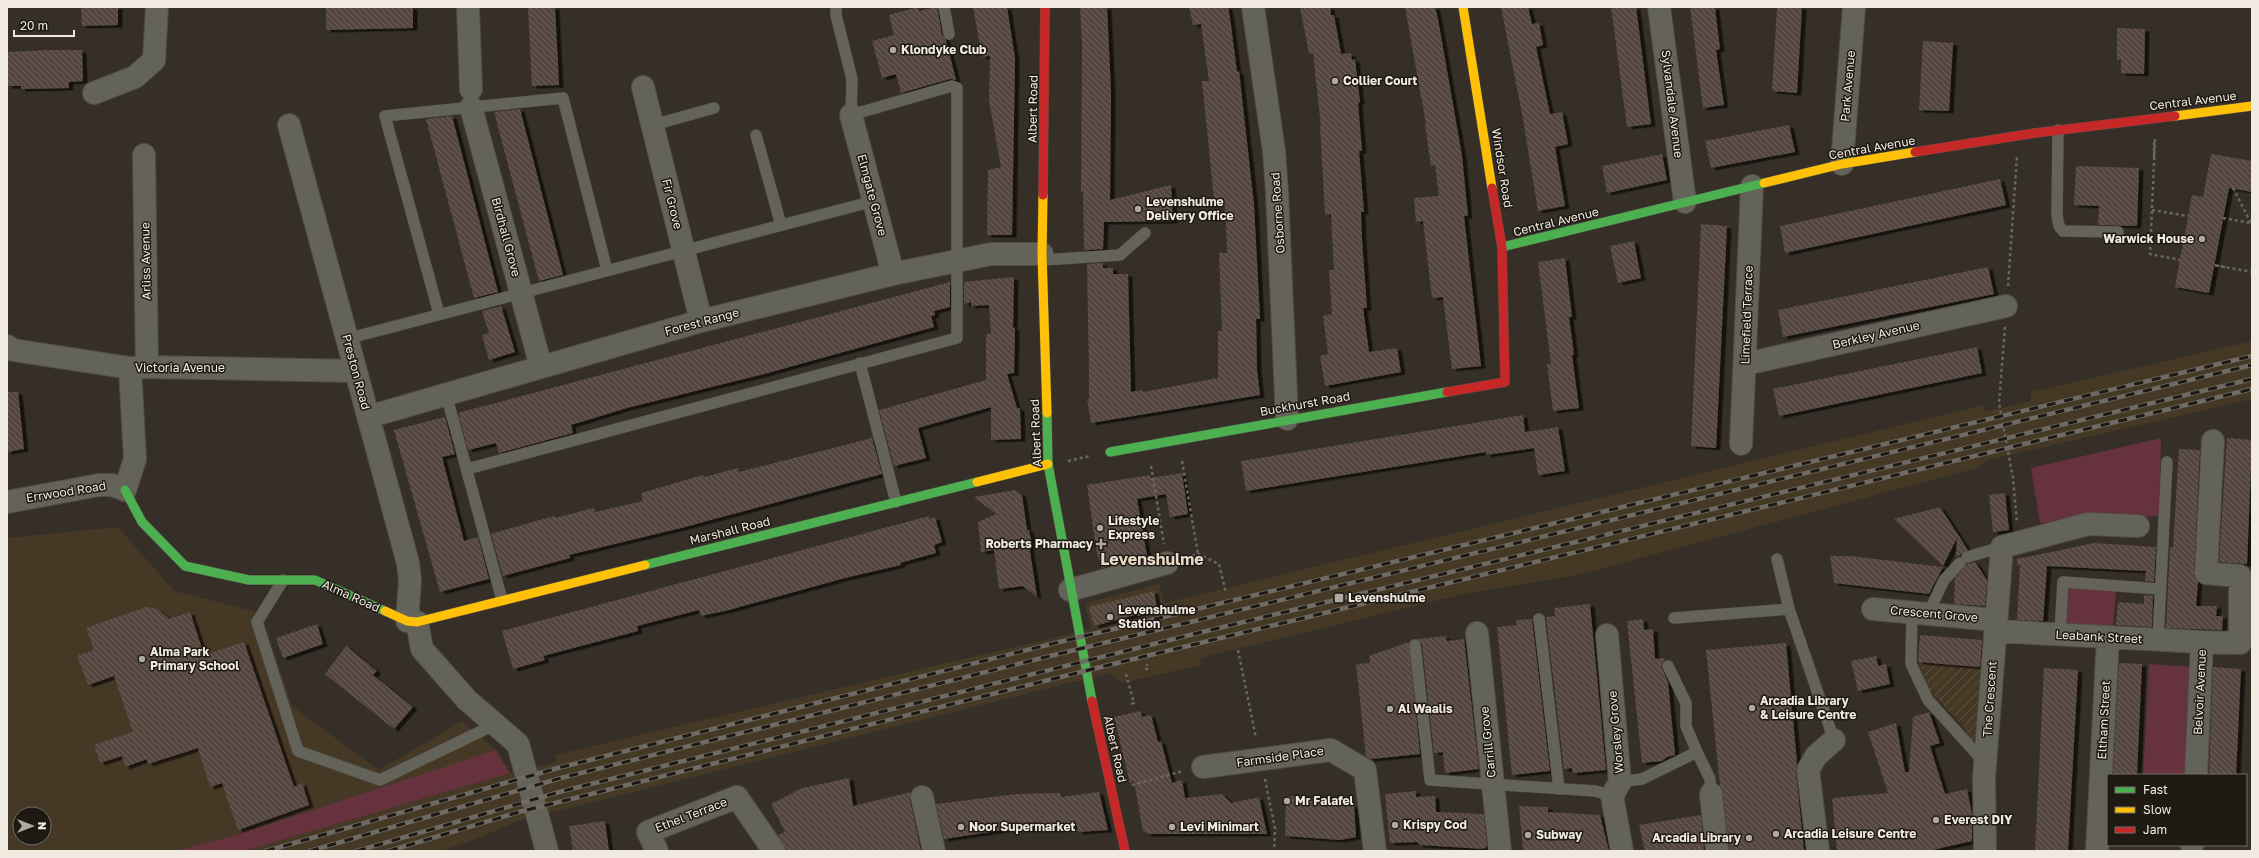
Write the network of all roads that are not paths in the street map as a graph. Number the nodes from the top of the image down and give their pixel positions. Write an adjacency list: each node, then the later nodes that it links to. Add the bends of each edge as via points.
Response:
1 (157, 7): 12 (street, via 154,60 135,77)
2 (468, 7): 13 (street, Birdhall Grove)
3 (836, 7): 16 (lane, via 852,79)
4 (944, 7): 10 (lane)
5 (1045, 7): 31 (street, Albert Road)
6 (1253, 7): 49 (street, Osborne Road, via 1274,151)
7 (1463, 7): 29 (street, Windsor Road)
8 (1659, 7): 25 (street, Sylvandale Avenue)
9 (1854, 7): 22 (street, Park Avenue)
10 (949, 34)
11 (643, 88): 18 (street, Fir Grove)
12 (94, 93)
13 (471, 98): 33 (lane, via 563,98); 35 (street, Birdhall Grove); 37 (lane, via 385,116)
14 (2252, 106): 19 (street, Central Avenue)
15 (714, 108): 18 (lane)
16 (851, 115): 24 (street, Elmgate Grove); 32 (lane, via 952,86 957,88)
17 (289, 125): 39 (street, Preston Road)
18 (653, 125): 30 (street, Fir Grove)
19 (2058, 130): 22 (street, Central Avenue); 27 (lane, via 2059,226 2063,231)
20 (756, 134): 26 (lane)
21 (144, 155): 43 (street, Arliss Avenue)
22 (1842, 164): 23 (street, Central Avenue)
23 (1752, 186): 25 (street, Central Avenue); 42 (street, Limefield Terrace)
24 (874, 201): 26 (lane); 34 (street, Elmgate Grove)
25 (1684, 202): 29 (street, Central Avenue)
26 (781, 225): 30 (lane)
27 (2118, 232)
28 (1145, 233): 31 (lane, via 1120,254)
29 (1502, 247): 46 (street, Windsor Road)
30 (684, 250): 33 (lane); 38 (street, Fir Grove)
31 (1043, 257): 32 (street, Forest Range, via 991,254); 54 (street, Albert Road)
32 (957, 261): 34 (street, Forest Range); 41 (lane, via 957,338)
33 (607, 270): 35 (lane)
34 (893, 274): 38 (street, Forest Range)
35 (521, 292): 37 (lane); 44 (street, Birdhall Grove)
36 (2006, 306): 42 (street, Berkley Avenue)
37 (438, 314): 39 (lane)
38 (701, 321): 44 (street, Forest Range)
39 (346, 338): 45 (street, Preston Road)
40 (7, 346): 43 (street, Victoria Avenue, via 13,350)
41 (860, 363): 55 (lane); 58 (lane)
42 (1745, 364): 51 (street, Limefield Terrace)
43 (139, 367): 45 (street, Victoria Avenue); 56 (street, via 135,459)
44 (541, 367): 47 (street, Forest Range)
45 (355, 371): 48 (street, Preston Road)
46 (1505, 382): 49 (street, Buckhurst Road)
47 (446, 394): 48 (street, Forest Range); 55 (lane)
48 (368, 417): 73 (street, Preston Road, via 410,571)
49 (1287, 419): 52 (street, Buckhurst Road)
50 (2213, 441): 63 (street, Belvoir Avenue, via 2206,573)
51 (1742, 444)
52 (1110, 452)
53 (2167, 462): 65 (lane)
54 (1048, 464): 58 (street, Marshall Road); 66 (street, Albert Road)
55 (467, 469): 67 (lane)
56 (125, 490): 57 (street, Errwood Road, via 112,485 99,485); 64 (street, Alma Road, via 142,522 185,566 250,580)
57 (7, 502)
58 (896, 502): 67 (street, Marshall Road)
59 (2138, 526): 60 (street, via 2088,524)
60 (2010, 545): 70 (lane, via 1963,560 1944,580); 74 (street, The Crescent)
61 (1777, 559): 68 (lane)
62 (1167, 563): 66 (street)
63 (2246, 576): 80 (street, Belvoir Avenue, via 2240,643)
64 (283, 580): 73 (street, Alma Road, via 315,580); 83 (lane, via 257,622 298,751 380,780)
65 (2160, 589): 76 (lane, via 2063,582); 79 (lane)
66 (1070, 590): 98 (street, Albert Road)
67 (502, 600): 73 (street, Marshall Road)
68 (1790, 609): 71 (lane); 84 (lane)
69 (1873, 609): 70 (street, Crescent Grove)
70 (1920, 613): 74 (street, Crescent Grove); 86 (lane, via 1911,664 1928,700)
71 (1674, 618)
72 (1540, 619): 90 (lane)
73 (412, 621): 83 (street, via 422,649 467,700)
74 (1995, 625): 76 (street, Leabank Street); 86 (street, The Crescent)
75 (1477, 633): 89 (street, Carrill Grove)
76 (2060, 634): 78 (street, Leabank Street)
77 (1607, 635): 91 (street, Worsley Grove)
78 (2108, 637): 79 (street, Leabank Street); 105 (street, Eltham Street)
79 (2158, 640): 80 (street, Leabank Street)
80 (2202, 642): 88 (street, Belvoir Avenue)
81 (1415, 645): 89 (lane, via 1430,780)
82 (1668, 666): 85 (lane, via 1686,703 1686,726)
83 (496, 724): 94 (street, via 518,744)
84 (1834, 740): 103 (street, via 1816,756 1808,770)
85 (1697, 752): 91 (lane); 92 (lane, via 1710,779)
86 (1985, 762): 104 (street, The Crescent)
87 (1195, 768): 99 (street, Farmside Place, via 1331,750 1365,770)
88 (2196, 774)
89 (1493, 784): 90 (lane); 100 (street, Carrill Grove)
90 (1559, 789): 91 (lane)
91 (1616, 789): 101 (street, Worsley Grove)
92 (1711, 794): 102 (street)
93 (922, 797): 97 (street)
94 (548, 851)
95 (657, 851): 96 (street, Ethel Terrace, via 648,832 737,797)
96 (774, 851)
97 (934, 851)
98 (1125, 851)
99 (1375, 851)
100 (1500, 851)
101 (1622, 851)
102 (1717, 851)
103 (1818, 851)
104 (1986, 851)
105 (2097, 851)

